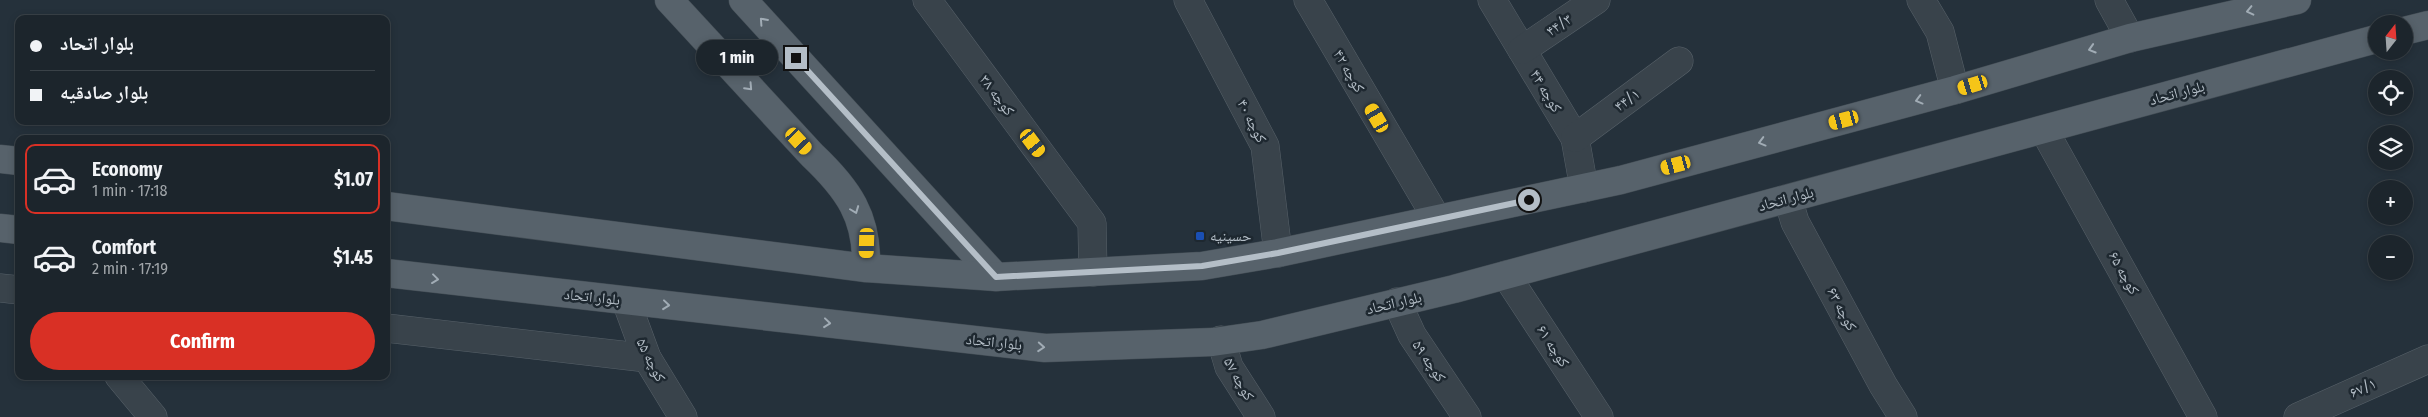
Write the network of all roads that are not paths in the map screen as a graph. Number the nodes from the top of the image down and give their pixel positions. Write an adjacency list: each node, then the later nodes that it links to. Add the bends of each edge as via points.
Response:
1 (669, 0): 29 (main road, one-way to 29, via 838,182 854,204 867,243)
2 (743, 0): 33 (main road, one-way to 2)
3 (927, 0): 30 (street, کوچه ۳۸, via 1092,223)
4 (1188, 0): 28 (street, کوچه ۴۰, via 1265,146)
5 (1308, 0): 25 (street, کوچه ۴۲)
6 (1492, 0): 15 (street, کوچه ۴۴)
7 (1596, 0): 15 (street, ۴۴/۳)
8 (1921, 0): 17 (street, via 1940,32)
9 (2109, 0): 13 (street)
10 (2297, 0): 13 (main road, one-way to 13)
11 (2428, 24): 12 (main road)
12 (2413, 28)
13 (2130, 38): 17 (main road, one-way to 17)
14 (2368, 41): 18 (main road, بلوار اتحاد)
15 (1522, 50): 19 (street, کوچه ۴۴)
16 (1679, 61): 19 (street, ۴۴/۱)
17 (1956, 90): 22 (main road, one-way to 22)
18 (2044, 130): 23 (main road, بلوار اتحاد); 49 (street, کوچه ۶۵)
19 (1575, 138): 22 (street, کوچه ۴۴)
20 (0, 159): 21 (main road)
21 (15, 161)
22 (1584, 188): 25 (main road)
23 (1788, 199): 32 (main road, بلوار اتحاد); 48 (street, کوچه ۶۳, via 1795,222)
24 (390, 207): 29 (main road)
25 (1437, 219): 28 (main road)
26 (0, 228): 27 (main road)
27 (15, 230)
28 (1278, 253): 30 (main road, via 1202,266)
29 (866, 268): 33 (main road)
30 (1093, 272): 33 (main road)
31 (390, 273): 36 (main road, بلوار اتحاد, one-way to 36)
32 (1506, 275): 37 (main road, بلوار اتحاد); 47 (street, کوچه ۶۱)
33 (996, 277)
34 (0, 288): 35 (street)
35 (15, 290)
36 (626, 300): 39 (main road, بلوار اتحاد, one-way to 39, via 1045,348); 40 (street, کوچه ۵۵)
37 (1397, 302): 39 (main road, بلوار اتحاد, via 1262,335); 46 (street, کوچه ۵۹, via 1412,335)
38 (390, 328): 40 (street)
39 (1221, 340): 45 (street, کوچه ۵۷, via 1229,367)
40 (647, 358): 44 (street, کوچه ۵۵)
41 (2428, 359): 50 (street, ۶۷/۱)
42 (123, 380): 43 (street)
43 (153, 417)
44 (683, 417)
45 (1261, 417)
46 (1467, 417)
47 (1599, 417)
48 (1903, 417)
49 (2203, 417)
50 (2298, 417)

